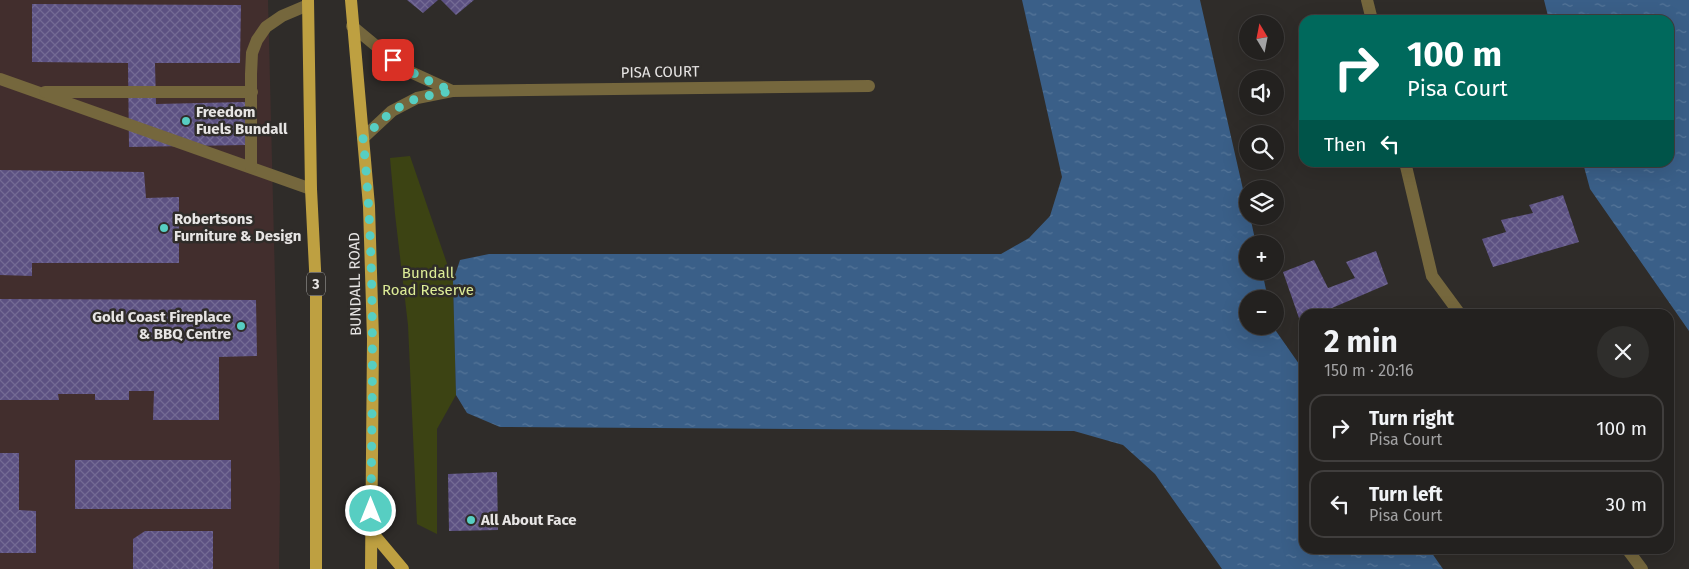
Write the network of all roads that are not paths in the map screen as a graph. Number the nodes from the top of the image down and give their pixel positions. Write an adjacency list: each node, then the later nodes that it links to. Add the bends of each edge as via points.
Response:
1 (351, 0): 5 (main road, BUNDALL ROAD)
2 (1367, 0): 4 (street)
3 (308, 3): 10 (street, via 266,27 257,40 252,54); 14 (main road, 3)
4 (1371, 15)
5 (352, 26): 8 (street, PISA COURT, via 404,69); 11 (main road, BUNDALL ROAD)
6 (0, 79): 9 (street)
7 (869, 86): 8 (street, PISA COURT)
8 (452, 91): 11 (street, PISA COURT, via 417,98 392,111)
9 (35, 92): 10 (street); 12 (street)
10 (252, 92): 12 (street)
11 (363, 138): 16 (main road, BUNDALL ROAD, via 369,206 373,339)
12 (251, 167): 14 (street)
13 (1406, 167): 15 (street, via 1432,276)
14 (311, 189): 18 (main road, 3, via 316,289)
15 (1456, 309)
16 (371, 531): 19 (main road, BUNDALL ROAD); 20 (main road)
17 (1632, 554): 21 (street)
18 (316, 569)
19 (371, 569)
20 (403, 569)
21 (1642, 569)

